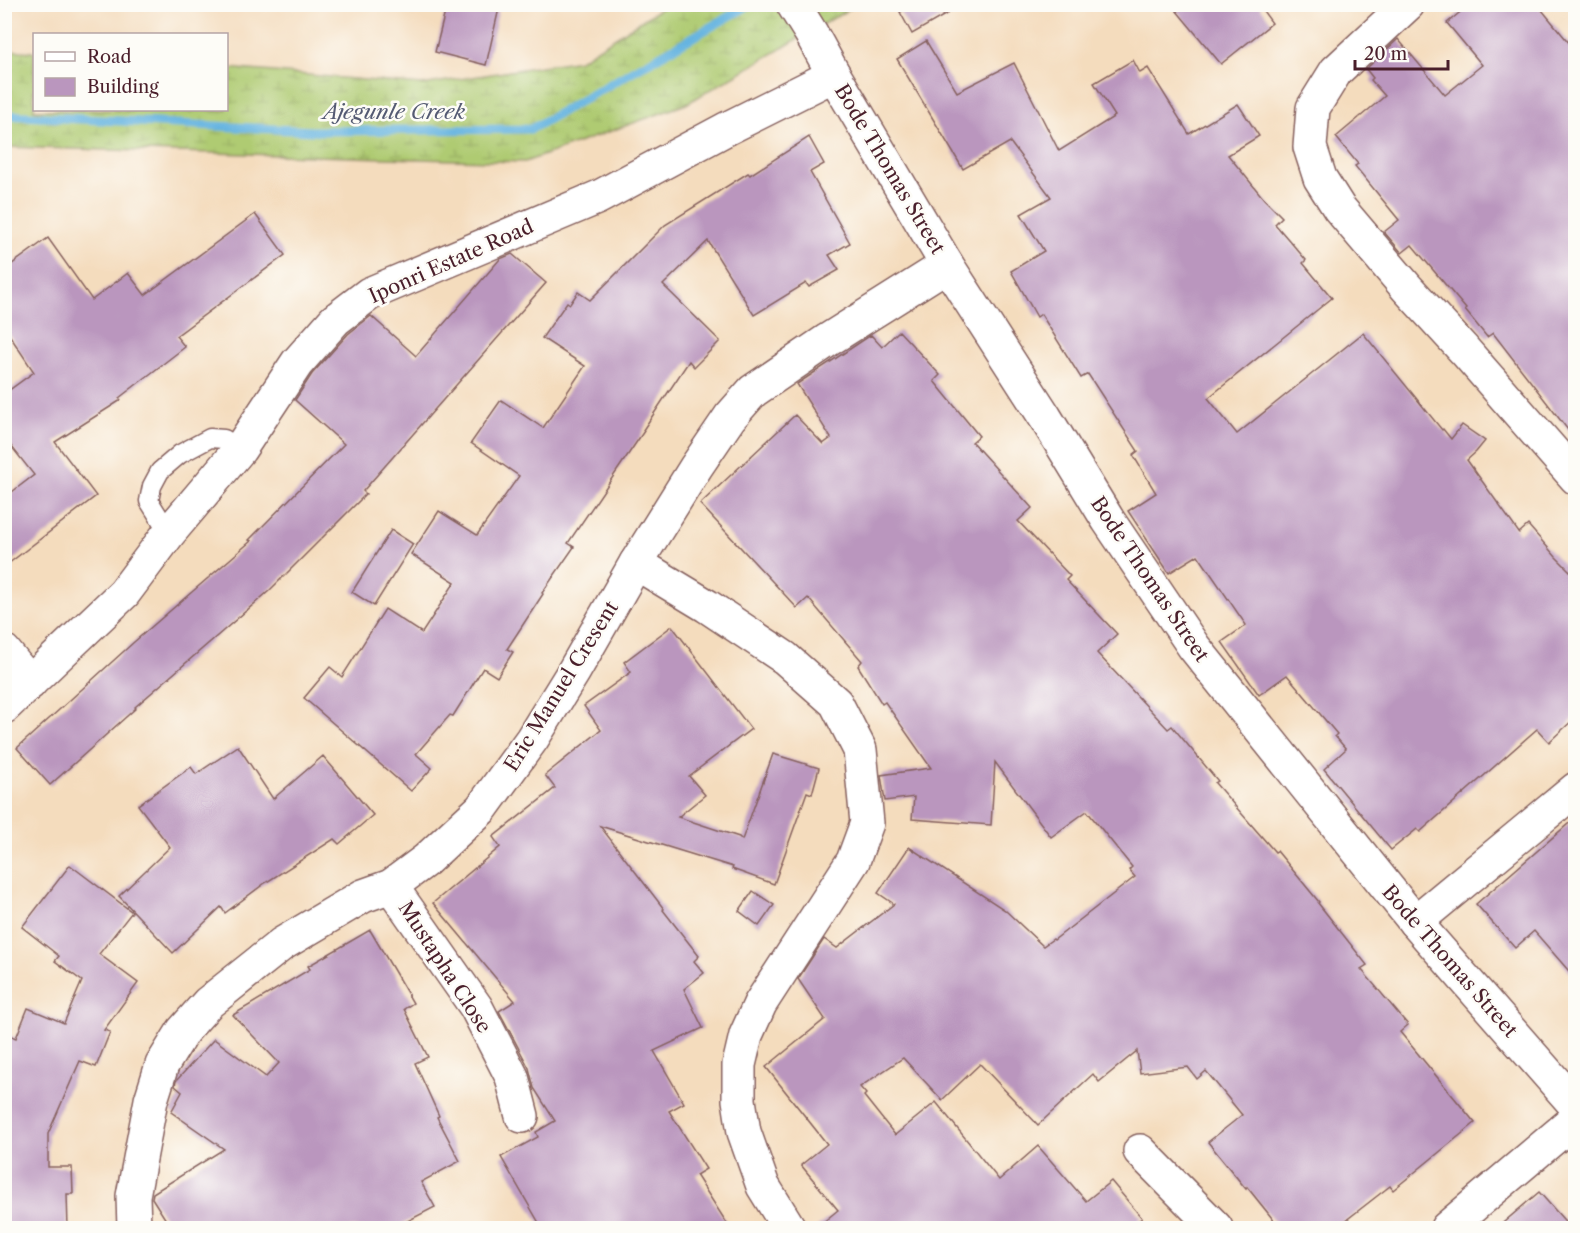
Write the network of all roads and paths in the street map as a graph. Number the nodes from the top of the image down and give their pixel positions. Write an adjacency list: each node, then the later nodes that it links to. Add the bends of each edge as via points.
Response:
1 (793, 4): 3 (street, Bode Thomas Street)
2 (1408, 4): 6 (street, via 1336,71 1313,108 1310,147 1320,178 1339,208 1391,270)
3 (834, 75): 4 (street, Bode Thomas Street); 5 (street, Iponri Estate Road, via 599,197 369,294 335,320 297,363)
4 (946, 265): 8 (street, Eric Manuel Cresent, via 753,392 730,417); 14 (street, Bode Thomas Street, via 1194,647)
5 (240, 449): 7 (street, Iponri Estate Road); 7 (lane, via 224,439 210,438 180,454 160,471 149,501)
6 (1575, 478)
7 (169, 533): 10 (street, Iponri Estate Road, via 124,593)
8 (636, 563): 13 (street, Eric Manuel Cresent, via 532,739 481,809); 20 (street, via 785,657 836,703 860,750 867,823 853,861 760,1004 746,1035 739,1065 744,1132 763,1186)
9 (4, 651): 10 (street)
10 (30, 683): 11 (street, Iponri Estate Road)
11 (4, 707)
12 (1575, 789): 14 (street)
13 (391, 886): 16 (street, Mustapha Close, via 476,1007 512,1077); 19 (street, Eric Manuel Cresent, via 363,896 282,944 208,1003 183,1030 162,1065 151,1100 133,1197)
14 (1415, 922): 15 (street, Bode Thomas Street)
15 (1575, 1106)
16 (522, 1116)
17 (1575, 1119): 22 (street)
18 (1140, 1151): 21 (street)
19 (134, 1228)
20 (789, 1228)
21 (1216, 1228)
22 (1447, 1228)

